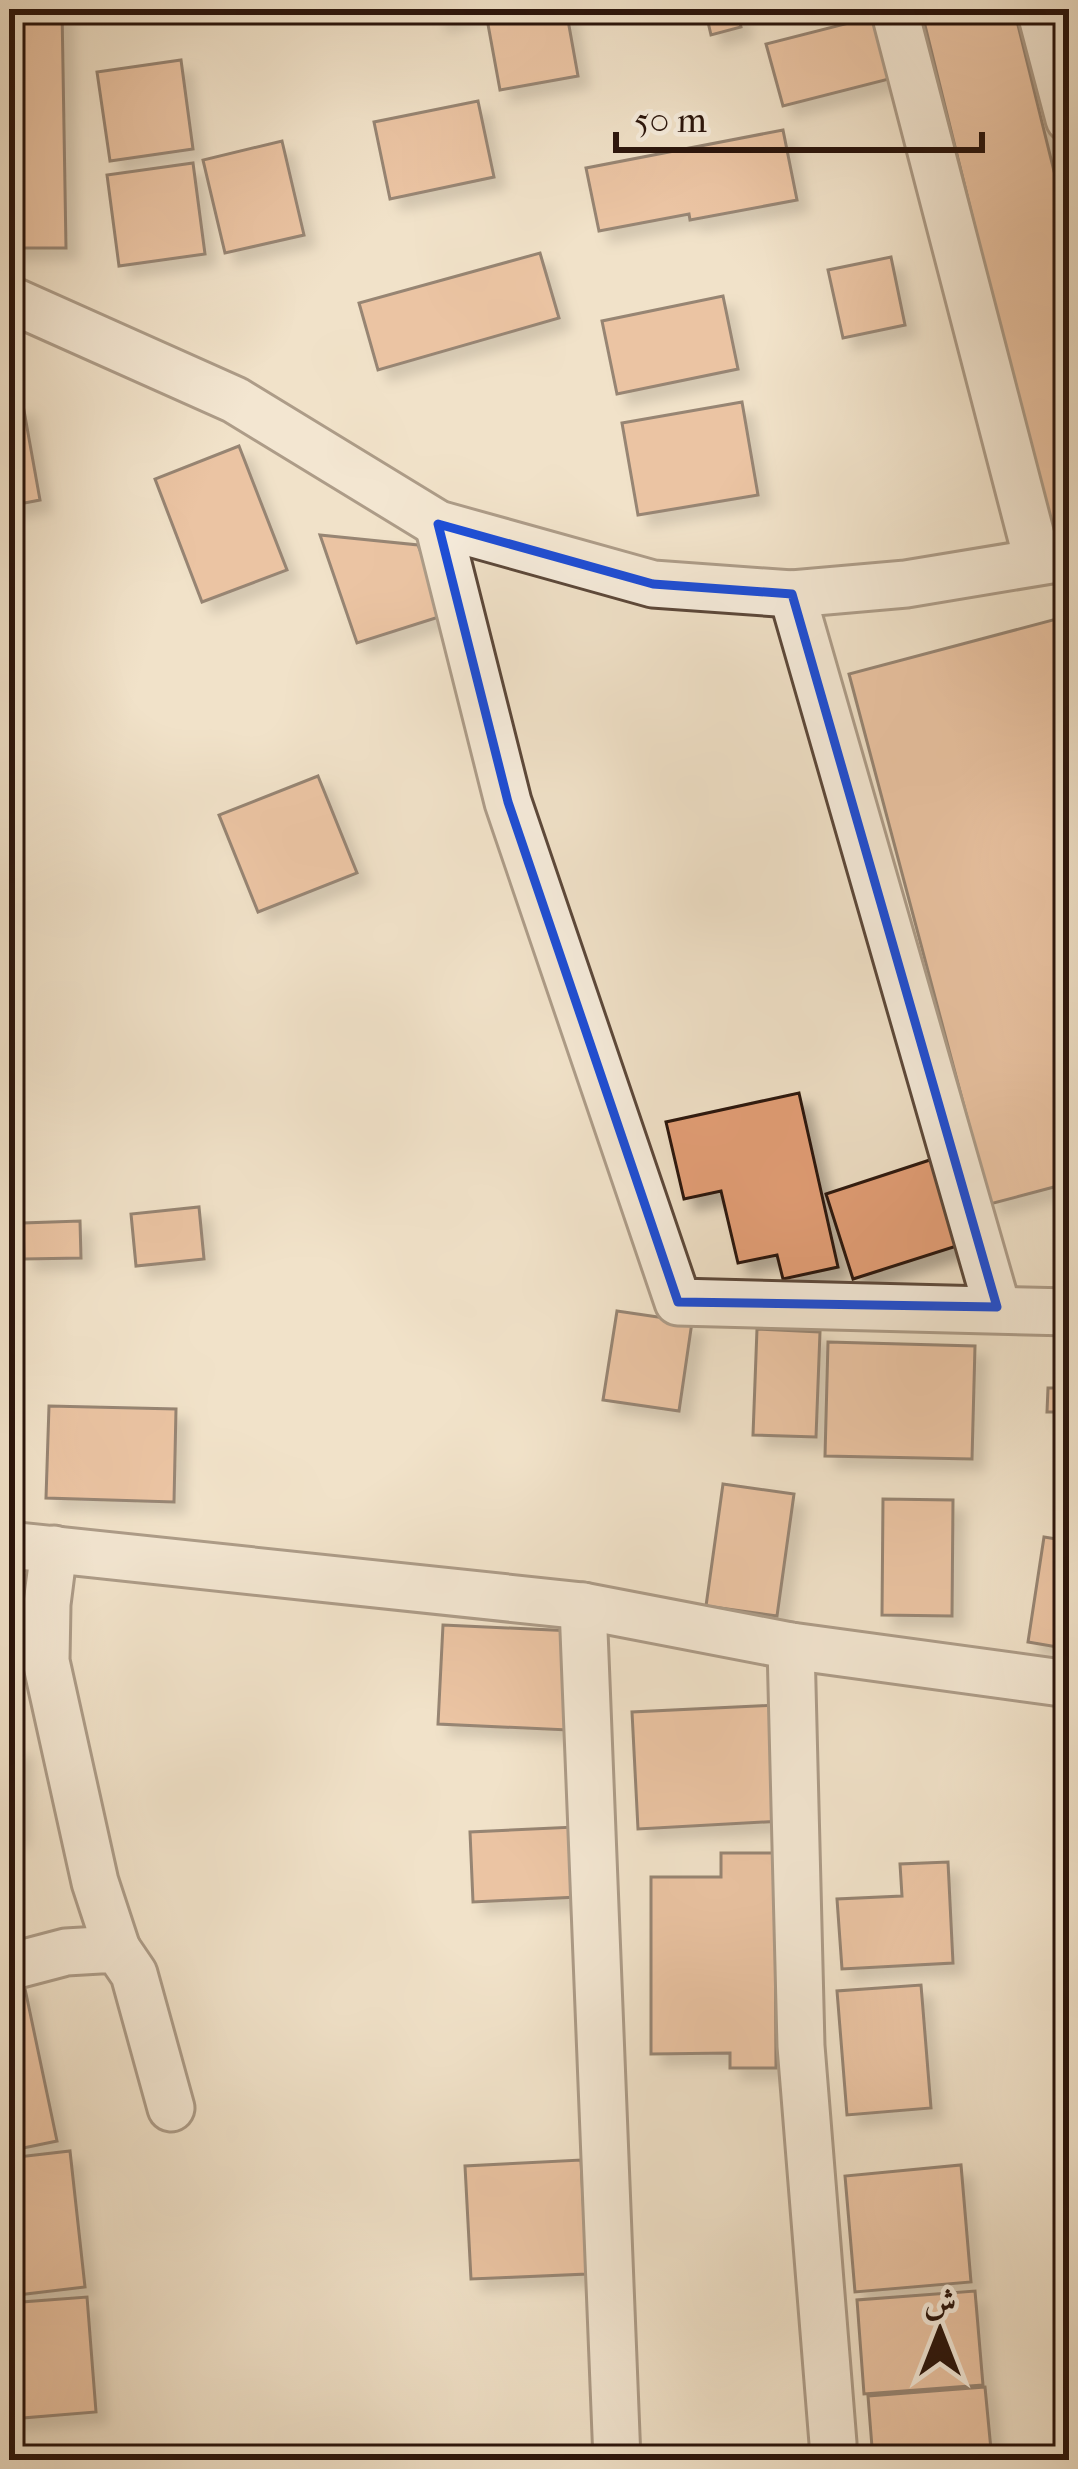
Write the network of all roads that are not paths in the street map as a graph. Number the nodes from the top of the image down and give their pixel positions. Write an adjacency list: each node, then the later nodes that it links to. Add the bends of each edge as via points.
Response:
1 (894, 9): 6 (street)
2 (1040, 9): 3 (street)
3 (1069, 119)
4 (9, 299): 5 (street, via 235,400)
5 (438, 524): 7 (street, via 653,584); 8 (street, via 508,802 678,1302)
6 (1053, 558): 7 (street)
7 (792, 594): 8 (street)
8 (997, 1307): 9 (street)
9 (1069, 1312)
10 (9, 1545): 11 (street)
11 (54, 1549): 12 (street); 15 (street, via 46,1661 84,1840)
12 (583, 1606): 13 (street); 19 (street)
13 (790, 1646): 14 (street); 18 (street, via 801,2046)
14 (1069, 1684)
15 (118, 1949): 16 (street); 17 (street, via 134,1974)
16 (9, 1967)
17 (171, 2108)
18 (833, 2443)
19 (617, 2460)

